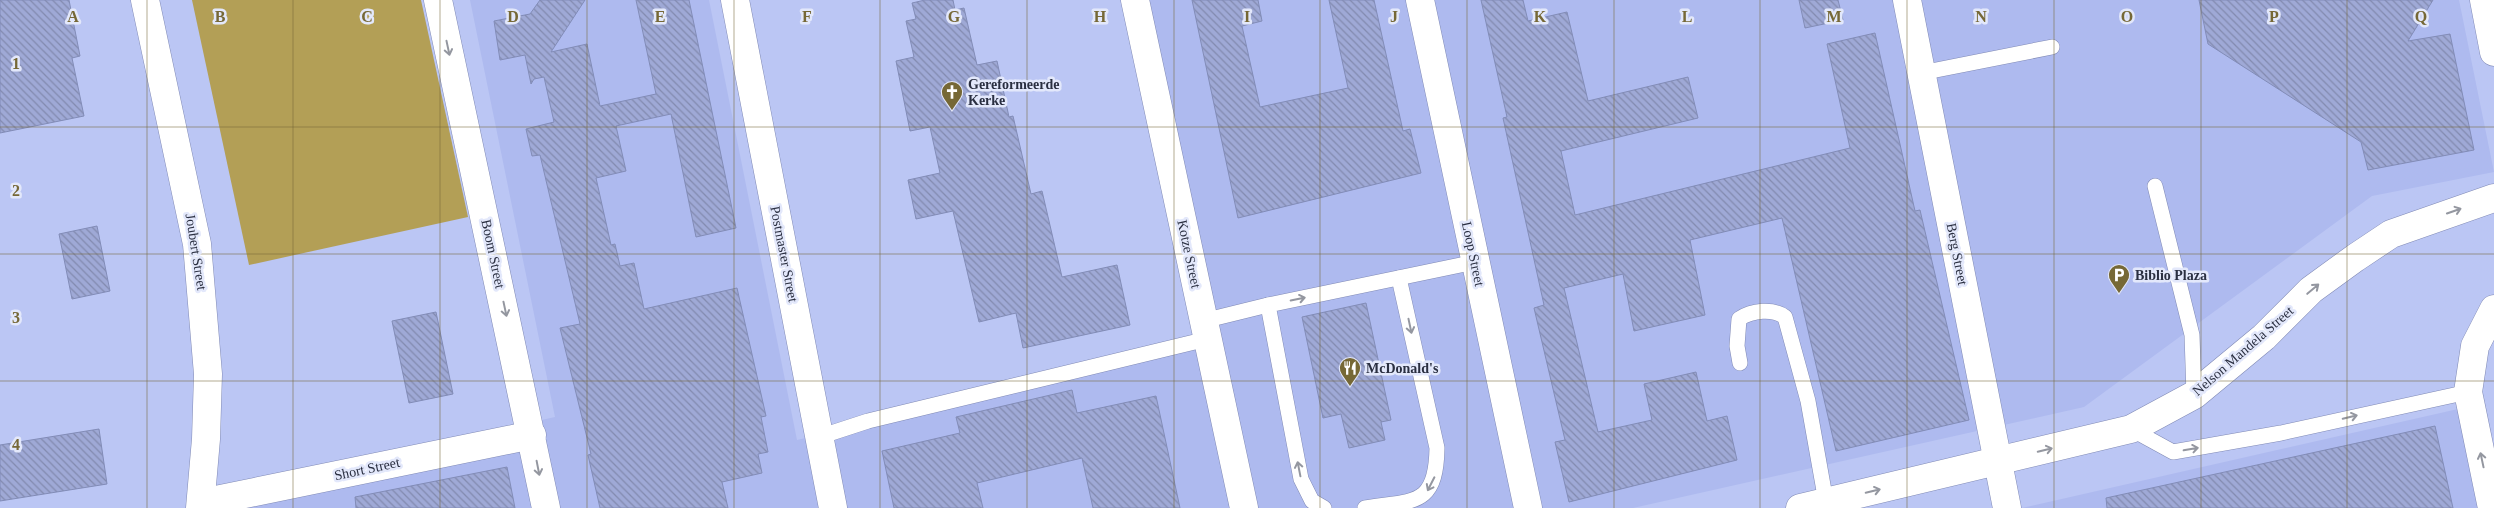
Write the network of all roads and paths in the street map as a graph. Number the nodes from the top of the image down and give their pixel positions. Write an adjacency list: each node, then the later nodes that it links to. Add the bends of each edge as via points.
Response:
1 (145, 0): 25 (street, Joubert Street, via 197,244 208,374)
2 (438, 0): 22 (street, Boom Street, one-way to 22)
3 (735, 0): 23 (street, Postmaster Street)
4 (1134, 0): 17 (street, Kotze Street)
5 (1420, 0): 13 (street, Loop Street)
6 (1907, 0): 10 (street, Berg Street)
7 (2484, 0): 9 (street)
8 (2052, 47): 10 (lane)
9 (2494, 52)
10 (1921, 72): 24 (street, Berg Street)
11 (2155, 186): 20 (lane, via 2192,335)
12 (2494, 198): 20 (street, Nelson Mandela Street, one-way to 12, via 2264,337 2311,290 2354,258 2391,234)
13 (1475, 262): 14 (lane); 32 (street, Loop Street)
14 (1399, 278): 15 (lane, one-way to 14); 31 (lane, one-way to 31, via 1437,448 1436,474 1428,491 1413,501)
15 (1268, 305): 17 (lane); 30 (lane, one-way to 15, via 1312,501 1301,479)
16 (2494, 310): 19 (street, via 2475,346)
17 (1205, 330): 23 (lane); 29 (street, Kotze Street)
18 (1740, 362): 26 (lane, via 1737,346 1740,319 1759,312 1778,312 1785,317 1808,401)
19 (2468, 392): 21 (lane, one-way to 19, via 2173,452 2281,433); 34 (street, one-way to 19)
20 (2194, 395): 21 (street, Nelson Mandela Street)
21 (2131, 429): 24 (street, Nelson Mandela Street, one-way to 21)
22 (532, 435): 25 (street, Short Street); 27 (street, Boom Street, one-way to 27)
23 (819, 437): 28 (street, Postmaster Street)
24 (1997, 462): 26 (street, Nelson Mandela Street, one-way to 24); 33 (street, Berg Street)
25 (201, 505)
26 (1817, 506)
27 (546, 508)
28 (833, 508)
29 (1244, 508)
30 (1324, 508)
31 (1365, 508)
32 (1528, 508)
33 (2007, 508)
34 (2492, 508)

